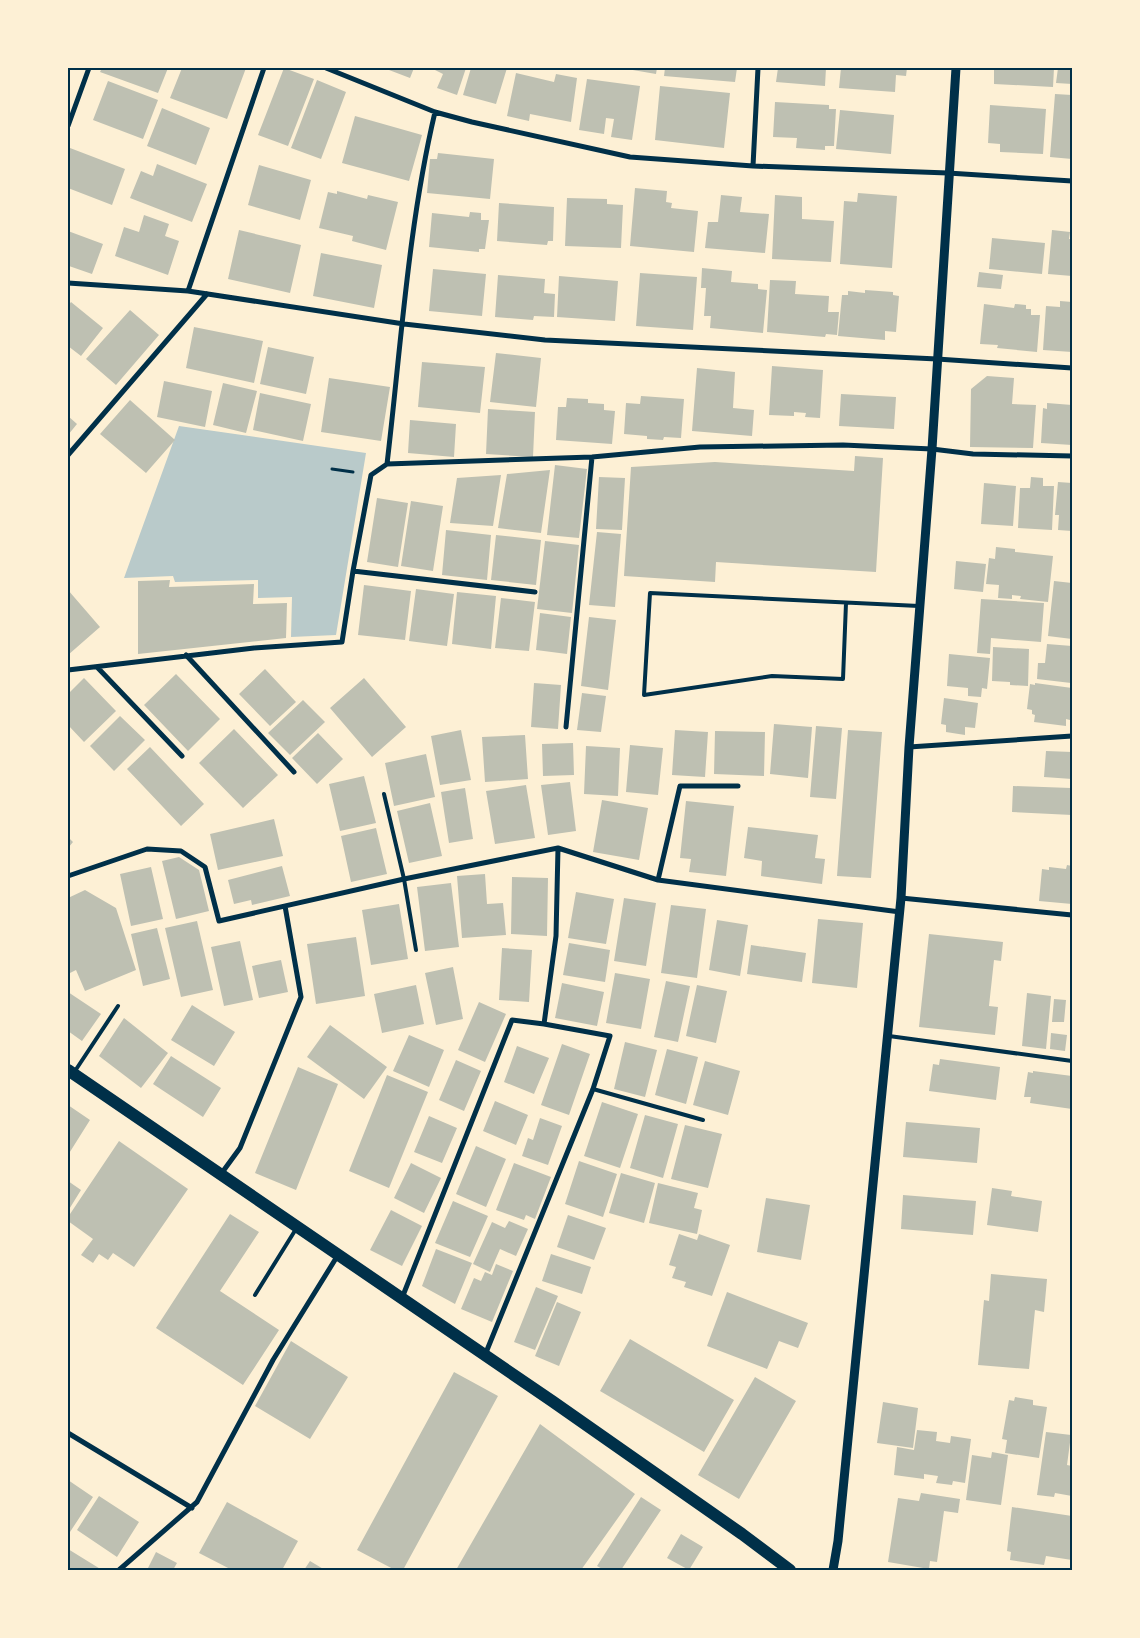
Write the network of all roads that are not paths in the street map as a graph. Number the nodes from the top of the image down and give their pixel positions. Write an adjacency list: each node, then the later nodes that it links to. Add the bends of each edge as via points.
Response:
1 (89, 68): 7 (street)
2 (264, 68): 12 (street)
3 (326, 68): 6 (street)
4 (758, 68): 8 (street)
5 (956, 68): 9 (street)
6 (435, 112): 8 (street, via 630,157); 14 (street, via 414,216)
7 (68, 126)
8 (753, 166): 9 (street)
9 (948, 173): 10 (street); 15 (street)
10 (1072, 181)
11 (68, 283): 12 (street)
12 (188, 291): 13 (street)
13 (207, 294): 14 (street); 18 (street)
14 (404, 324): 15 (street, via 545,340); 21 (street)
15 (937, 359): 16 (street); 17 (street)
16 (1072, 368)
17 (932, 449): 19 (street, via 973,454); 20 (street, via 843,445 710,447); 25 (street)
18 (68, 455)
19 (1072, 456)
20 (592, 457): 21 (street); 29 (street)
21 (387, 464): 22 (street, via 371,475)
22 (353, 571): 23 (street); 26 (street, via 342,642)
23 (535, 592)
24 (846, 603): 24 (lane, via 650,593 644,695 772,676 843,679); 25 (lane)
25 (919, 606): 31 (street)
26 (186, 655): 27 (street); 33 (street)
27 (97, 667): 28 (street); 32 (street)
28 (68, 670)
29 (566, 727)
30 (1072, 736): 31 (street)
31 (909, 747): 40 (street)
32 (182, 756)
33 (294, 772)
34 (738, 786): 39 (street, via 680,786)
35 (384, 794): 38 (lane)
36 (558, 848): 38 (street); 39 (street); 46 (street, via 556,936)
37 (68, 876): 41 (street, via 147,849 182,851 205,867 219,921)
38 (404, 879): 41 (street); 44 (lane)
39 (658, 880): 42 (street)
40 (901, 898): 42 (street); 43 (street)
41 (285, 906): 52 (street, via 301,998 240,1148)
42 (900, 912): 47 (street)
43 (1072, 915)
44 (416, 950)
45 (118, 1006): 49 (lane)
46 (544, 1024): 50 (street, via 610,1036); 56 (street, via 512,1020)
47 (886, 1036): 48 (lane); 62 (street, via 838,1541)
48 (1072, 1061)
49 (70, 1072): 52 (main road)
50 (592, 1089): 51 (lane); 57 (street)
51 (704, 1120)
52 (221, 1175): 53 (main road)
53 (297, 1227): 54 (main road); 55 (lane)
54 (338, 1255): 56 (main road); 59 (street, via 272,1360)
55 (254, 1295)
56 (402, 1298): 57 (main road)
57 (485, 1356): 61 (main road)
58 (68, 1433): 59 (street)
59 (192, 1508): 60 (street)
60 (119, 1570)
61 (790, 1570)
62 (832, 1570)

